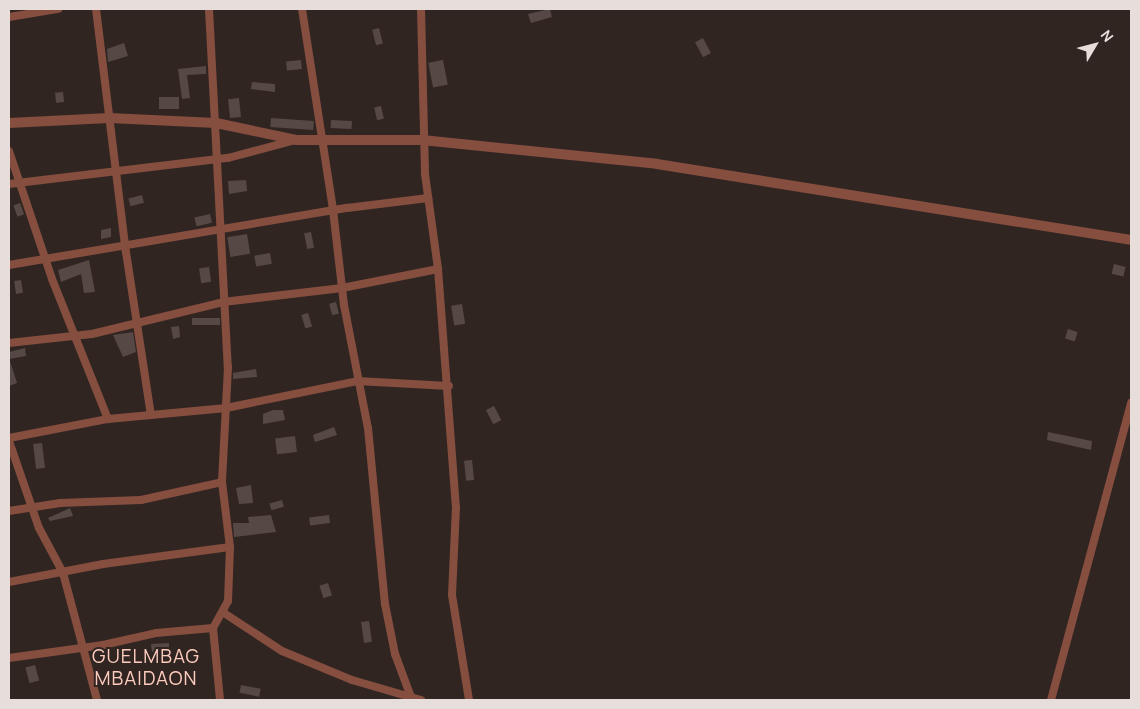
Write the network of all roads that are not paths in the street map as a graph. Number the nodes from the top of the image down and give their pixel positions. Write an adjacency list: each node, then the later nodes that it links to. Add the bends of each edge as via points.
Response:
1 (58, 9): 6 (street)
2 (96, 9): 7 (street)
3 (209, 9): 9 (street)
4 (302, 9): 11 (street)
5 (421, 9): 12 (street, via 425,78)
6 (9, 17)
7 (110, 118): 8 (street); 9 (street); 15 (street)
8 (9, 123)
9 (216, 123): 10 (street); 14 (street)
10 (297, 140): 11 (street); 14 (street)
11 (320, 140): 12 (street); 19 (street)
12 (422, 140): 18 (street); 21 (street, via 657,164)
13 (9, 152): 16 (street)
14 (218, 158): 15 (street); 20 (street)
15 (116, 170): 16 (street); 22 (street)
16 (20, 182): 17 (street); 23 (street)
17 (9, 184)
18 (428, 198): 19 (street); 25 (street)
19 (333, 210): 20 (street); 26 (street)
20 (221, 229): 22 (street); 27 (street)
21 (1131, 240)
22 (125, 245): 23 (street); 28 (street)
23 (46, 259): 24 (street); 29 (street)
24 (9, 265)
25 (438, 269): 26 (street); 32 (street)
26 (342, 288): 27 (street); 31 (street)
27 (224, 302): 28 (street); 34 (street, via 228,367)
28 (139, 324): 29 (street); 35 (street)
29 (77, 336): 30 (street); 36 (street)
30 (9, 343)
31 (357, 381): 32 (street); 34 (street); 48 (street, via 374,470 385,604 395,654)
32 (449, 386): 52 (street, via 456,507 452,596)
33 (1131, 403): 53 (street)
34 (226, 408): 35 (street); 38 (street)
35 (151, 415): 36 (street)
36 (108, 419): 37 (street)
37 (9, 440): 39 (street)
38 (222, 482): 39 (street, via 142,500 90,501); 41 (street)
39 (32, 508): 40 (street); 42 (street, via 46,545)
40 (9, 511)
41 (230, 547): 42 (street); 44 (street, via 228,601)
42 (63, 573): 43 (street); 46 (street)
43 (9, 582)
44 (224, 613): 45 (street); 48 (street, via 282,650 352,680)
45 (213, 628): 46 (street, via 156,633); 50 (street)
46 (82, 648): 47 (street); 49 (street)
47 (9, 658)
48 (412, 699): 51 (street)
49 (97, 700)
50 (220, 700)
51 (421, 700)
52 (469, 700)
53 (1051, 700)

